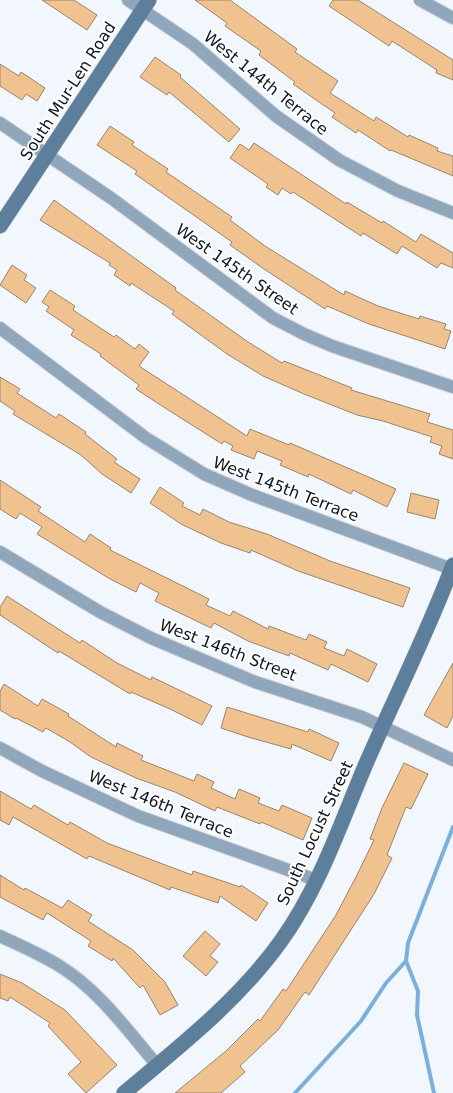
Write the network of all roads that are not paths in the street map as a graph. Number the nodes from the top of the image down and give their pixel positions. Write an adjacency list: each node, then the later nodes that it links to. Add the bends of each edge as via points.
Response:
1 (128, 0): 3 (street, West 144th Terrace)
2 (420, 0): 4 (street)
3 (146, 5): 6 (street, South Mur-Len Road); 7 (street, West 144th Terrace, via 276,116 330,155 398,191)
4 (453, 18)
5 (0, 123): 6 (street, West 145th Street)
6 (47, 154): 8 (street, South Mur-Len Road); 10 (street, West 145th Street, via 273,318 332,346)
7 (453, 213)
8 (0, 226)
9 (0, 328): 12 (street, West 145th Terrace, via 146,438 204,474 252,495)
10 (453, 387)
11 (0, 552): 13 (street, West 146th Street, via 91,607 151,638 255,682)
12 (452, 567): 13 (street, South Locust Street)
13 (384, 727): 15 (street, West 146th Street); 16 (street, South Locust Street)
14 (0, 748): 16 (street, West 146th Terrace, via 138,816)
15 (453, 760)
16 (316, 880): 18 (street, South Locust Street, via 295,920 262,965 233,998)
17 (0, 936): 18 (street, via 59,965 84,984)
18 (157, 1065): 19 (street, South Locust Street)
19 (124, 1093)

